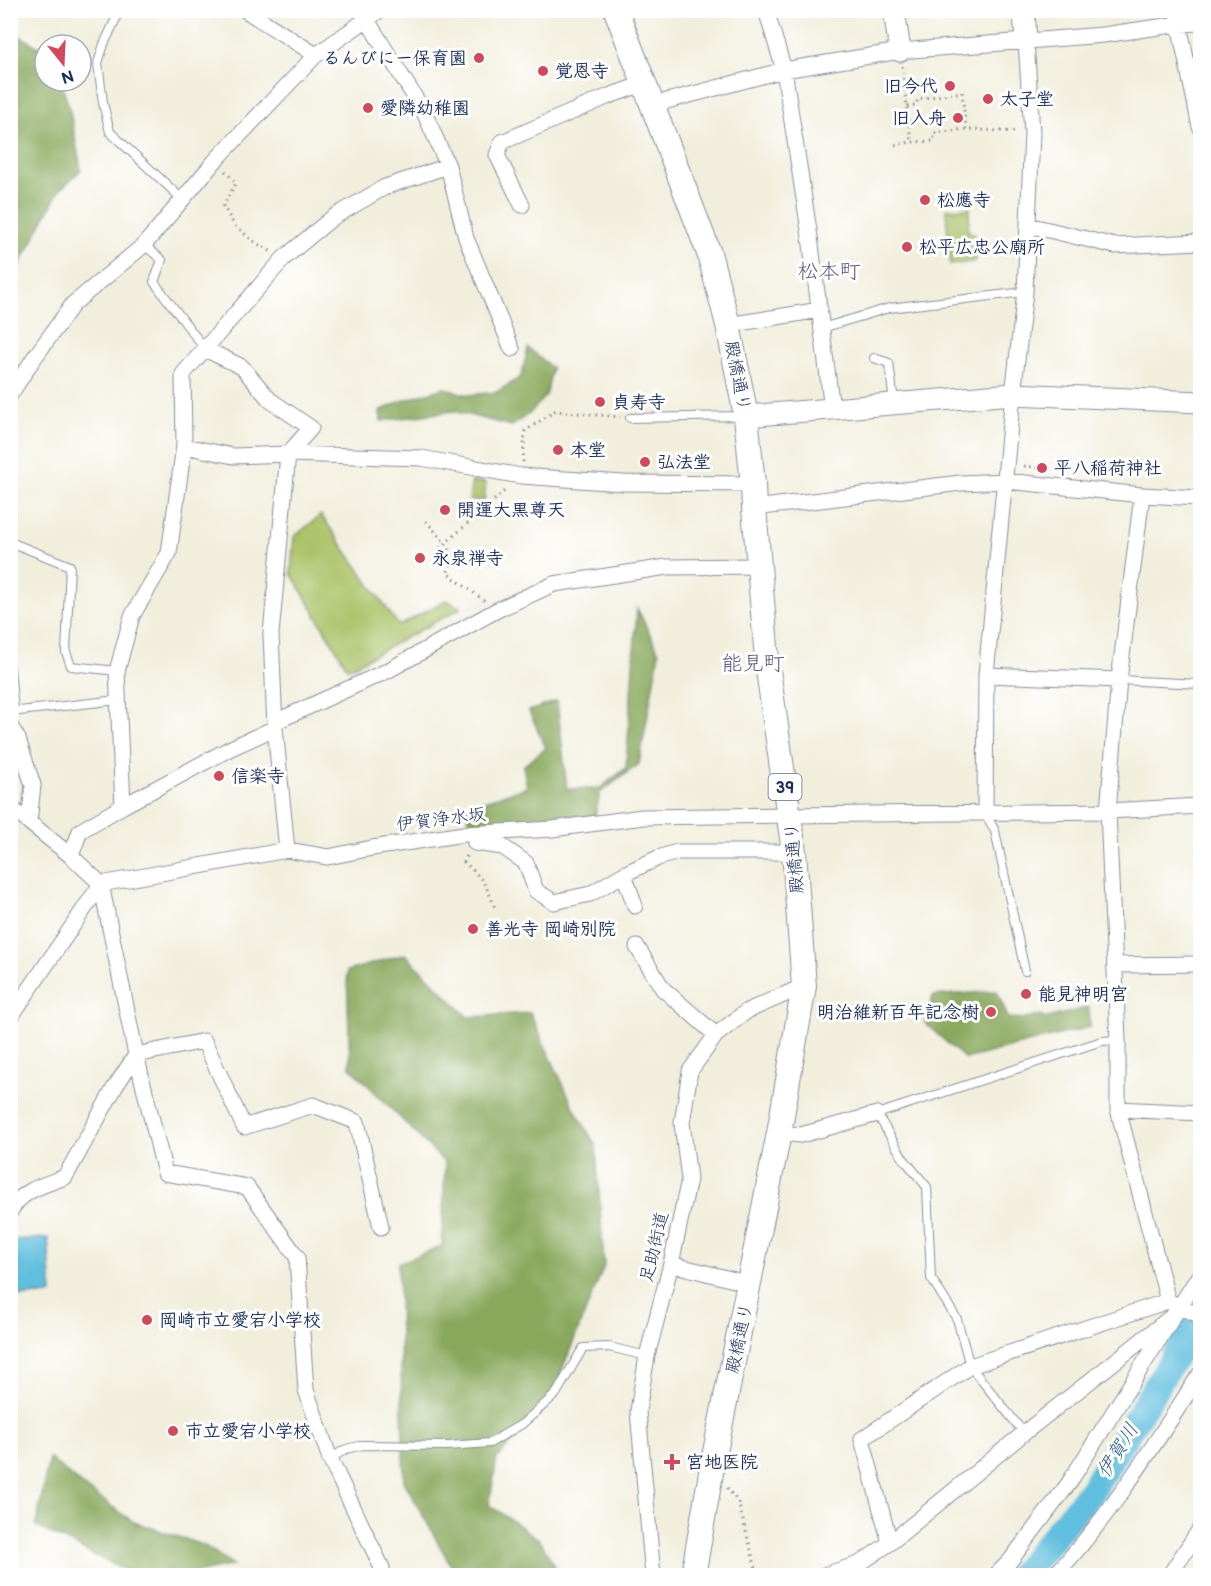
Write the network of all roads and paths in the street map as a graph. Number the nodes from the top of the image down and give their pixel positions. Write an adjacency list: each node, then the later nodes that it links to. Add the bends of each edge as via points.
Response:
1 (120, 10): 24 (lane, via 98,63 110,132)
2 (245, 10): 13 (street)
3 (380, 10): 9 (street)
4 (616, 10): 15 (main road, 殿橋通り / 39)
5 (766, 10): 14 (street)
6 (894, 10): 12 (street)
7 (1024, 10): 11 (street)
8 (1178, 17): 10 (street); 11 (street, via 1103,35); 17 (street)
9 (367, 20): 13 (street); 23 (street, via 424,112)
10 (1200, 23)
11 (1026, 41): 12 (street); 19 (street)
12 (900, 51): 14 (street); 16 (path)
13 (316, 55): 22 (street)
14 (784, 70): 15 (street); 31 (street)
15 (648, 94): 25 (street, via 609,96 502,142 497,156); 32 (main road, 殿橋通り / 39, via 709,253)
16 (907, 106): 18 (path, via 916,105 918,99 963,92); 20 (path)
17 (1200, 127)
18 (966, 129): 19 (path); 20 (path, via 934,133 934,141)
19 (1032, 133): 26 (street)
20 (911, 142): 21 (path)
21 (895, 146)
22 (215, 161): 24 (street); 29 (path, via 236,183 223,206 235,226)
23 (448, 166): 29 (street, via 385,187 332,218); 35 (street, via 466,238)
24 (182, 199): 28 (street)
25 (522, 205)
26 (1028, 225): 27 (street, via 1115,246); 30 (street)
27 (1200, 242)
28 (144, 245): 34 (lane, via 162,260 154,282); 38 (street, via 74,304)
29 (284, 258): 34 (street)
30 (1025, 292): 33 (lane, via 890,308); 37 (street)
31 (820, 310): 32 (street); 33 (street)
32 (728, 326): 42 (main road, 殿橋通り / 39)
33 (822, 328): 41 (street)
34 (205, 349): 44 (street, via 183,374); 45 (street, via 242,367 270,400 311,428)
35 (512, 349)
36 (874, 358): 40 (lane, via 889,363)
37 (1013, 394): 39 (street); 40 (street); 47 (street)
38 (10, 395)
39 (1200, 402)
40 (894, 404): 41 (street)
41 (832, 409): 42 (street)
42 (746, 416): 43 (lane); 48 (main road, 殿橋通り / 39)
43 (630, 418): 46 (path, via 555,411 525,431)
44 (184, 446): 45 (street, via 233,456); 59 (street, via 169,554 132,616)
45 (288, 454): 46 (street, via 421,458); 65 (street, via 271,634)
46 (521, 476): 48 (street, via 623,483); 54 (path)
47 (1005, 481): 49 (street); 51 (street); 60 (street)
48 (753, 484): 51 (main road, 殿橋通り / 39)
49 (1142, 495): 50 (street); 61 (street)
50 (1200, 498)
51 (754, 508): 56 (main road, 殿橋通り / 39)
52 (426, 521): 54 (path)
53 (10, 542): 59 (lane, via 70,566 66,652 71,666)
54 (446, 544): 55 (path); 57 (path, via 454,558 447,573)
55 (440, 548)
56 (759, 567): 57 (street, via 668,567 554,584); 71 (main road, 殿橋通り / 39, via 768,670)
57 (496, 610): 65 (street, via 387,671)
58 (10, 668): 64 (lane)
59 (117, 671): 63 (street)
60 (986, 675): 61 (street); 70 (street)
61 (1119, 680): 62 (lane); 69 (street)
62 (1200, 684)
63 (118, 700): 64 (lane); 66 (street)
64 (12, 716): 72 (street, via 33,785)
65 (275, 725): 66 (street); 74 (street)
66 (123, 806): 76 (street, via 80,831)
67 (1200, 806): 69 (street, 伊賀浄水坂)
68 (10, 807): 72 (street)
69 (1108, 812): 70 (street, 伊賀浄水坂); 83 (street)
70 (985, 813): 71 (street, 伊賀浄水坂); 84 (lane, via 995,831)
71 (790, 816): 74 (street, 伊賀浄水坂, via 643,818 464,834 328,857); 75 (main road, 殿橋通り / 39)
72 (29, 822): 76 (street)
73 (475, 843): 77 (street, via 503,847 526,863 536,891 554,902 590,894); 80 (path, via 464,862 479,876)
74 (287, 850): 78 (street, 伊賀浄水坂)
75 (794, 852): 77 (street, via 677,852); 85 (main road, 殿橋通り / 39)
76 (71, 856): 78 (street)
77 (624, 874): 79 (street)
78 (101, 884): 86 (street); 89 (street)
79 (634, 906)
80 (495, 908)
81 (637, 947): 87 (street, via 663,989)
82 (1200, 964): 83 (street)
83 (1115, 965): 88 (street)
84 (1024, 972)
85 (804, 986): 87 (street, 足助街道, via 747,1011); 93 (main road, 殿橋通り / 39)
86 (10, 1018)
87 (716, 1035): 96 (street, 足助街道, via 690,1071 682,1124 689,1179)
88 (1118, 1040): 90 (street); 92 (lane, via 1102,1041)
89 (136, 1055): 94 (street, via 65,1177 31,1190); 95 (street, via 204,1041 244,1126 313,1105 357,1122); 105 (street, via 165,1173 247,1187 297,1257 306,1390)
90 (1118, 1109): 91 (street); 99 (street)
91 (1200, 1113)
92 (877, 1114): 93 (street, via 801,1135); 102 (lane, via 903,1158 927,1187 931,1278 957,1319)
93 (779, 1133): 98 (main road, 殿橋通り / 39)
94 (10, 1212)
95 (381, 1227)
96 (671, 1264): 98 (street); 101 (street, 足助街道)
97 (1200, 1274): 99 (street)
98 (750, 1284): 106 (main road, 殿橋通り / 39)
99 (1174, 1307): 100 (street); 102 (street); 104 (street); 114 (street, via 1070,1483)
100 (1200, 1316)
101 (647, 1356): 105 (lane, via 609,1347 583,1348 556,1394 522,1424 490,1443 363,1445); 110 (street, 足助街道, via 638,1411)
102 (970, 1366): 104 (lane); 108 (street, via 862,1439)
103 (1200, 1374): 115 (street, via 1126,1486)
104 (1024, 1433): 108 (street)
105 (330, 1459): 109 (street)
106 (712, 1467): 111 (main road, 殿橋通り / 39); 112 (path, via 738,1502)
107 (1200, 1529): 116 (street)
108 (890, 1543): 113 (street, via 859,1564)
109 (382, 1575)
110 (653, 1575)
111 (693, 1575)
112 (758, 1575)
113 (821, 1575)
114 (995, 1575)
115 (1054, 1575)
116 (1169, 1575)

